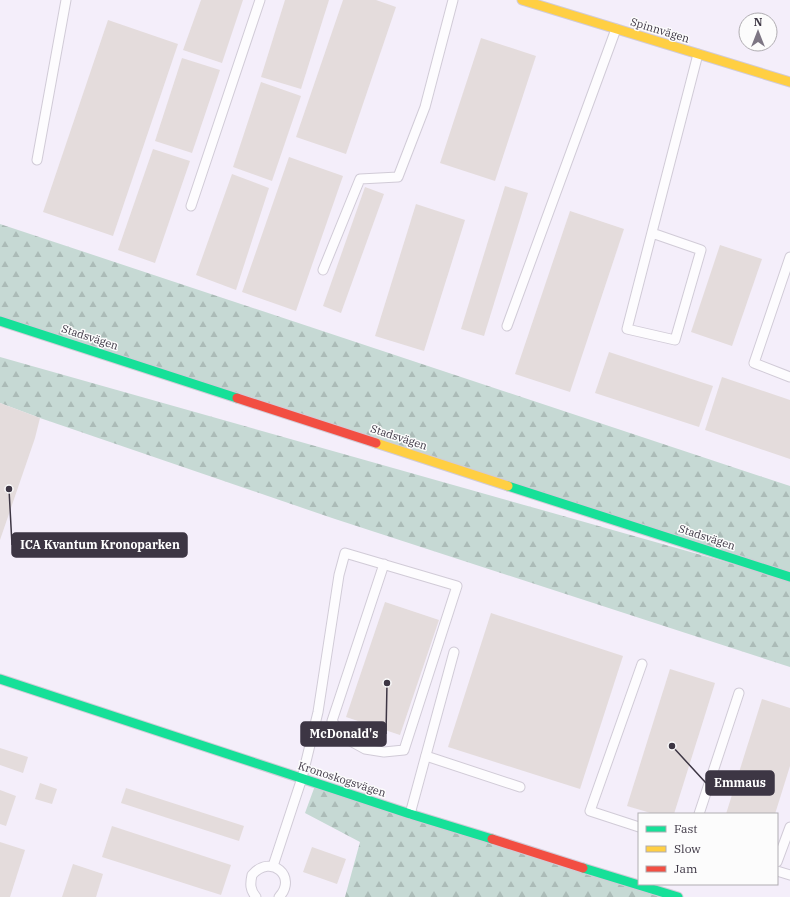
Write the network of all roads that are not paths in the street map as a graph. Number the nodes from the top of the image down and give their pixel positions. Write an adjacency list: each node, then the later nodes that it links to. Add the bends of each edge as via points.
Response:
1 (66, 0): 8 (lane)
2 (260, 0): 9 (lane)
3 (453, 0): 12 (lane, via 425,107 398,178 360,179)
4 (522, 0): 5 (street, Spinnvägen)
5 (616, 29): 6 (street, Spinnvägen); 14 (lane)
6 (698, 54): 7 (street, Spinnvägen); 10 (lane)
7 (790, 82)
8 (37, 160)
9 (191, 206)
10 (652, 233): 10 (lane, via 627,329 675,340 702,250)
11 (790, 257): 15 (lane, via 754,363)
12 (323, 270)
13 (0, 321): 17 (street, Stadsvägen)
14 (507, 326)
15 (790, 377)
16 (384, 564): 16 (lane, via 457,586 404,750 384,752 365,749 345,738 332,721); 23 (lane, via 345,552 339,575 318,712)
17 (790, 577)
18 (454, 652): 22 (lane)
19 (642, 664): 27 (lane, via 590,811)
20 (0, 679): 23 (street, Kronoskogsvägen)
21 (739, 693): 25 (lane)
22 (426, 756): 24 (lane); 26 (lane)
23 (302, 778): 26 (street, Kronoskogsvägen); 30 (lane)
24 (520, 787)
25 (699, 813)
26 (410, 814): 33 (street, Kronoskogsvägen)
27 (638, 827)
28 (790, 827): 29 (lane)
29 (778, 859)
30 (273, 866): 35 (lane, via 261,867 252,875 250,887); 36 (lane, via 285,878 285,889)
31 (778, 871): 32 (lane)
32 (790, 875)
33 (638, 885)
34 (639, 885): 37 (street, Kronoskogsvägen)
35 (256, 897)
36 (280, 897)
37 (678, 897)

